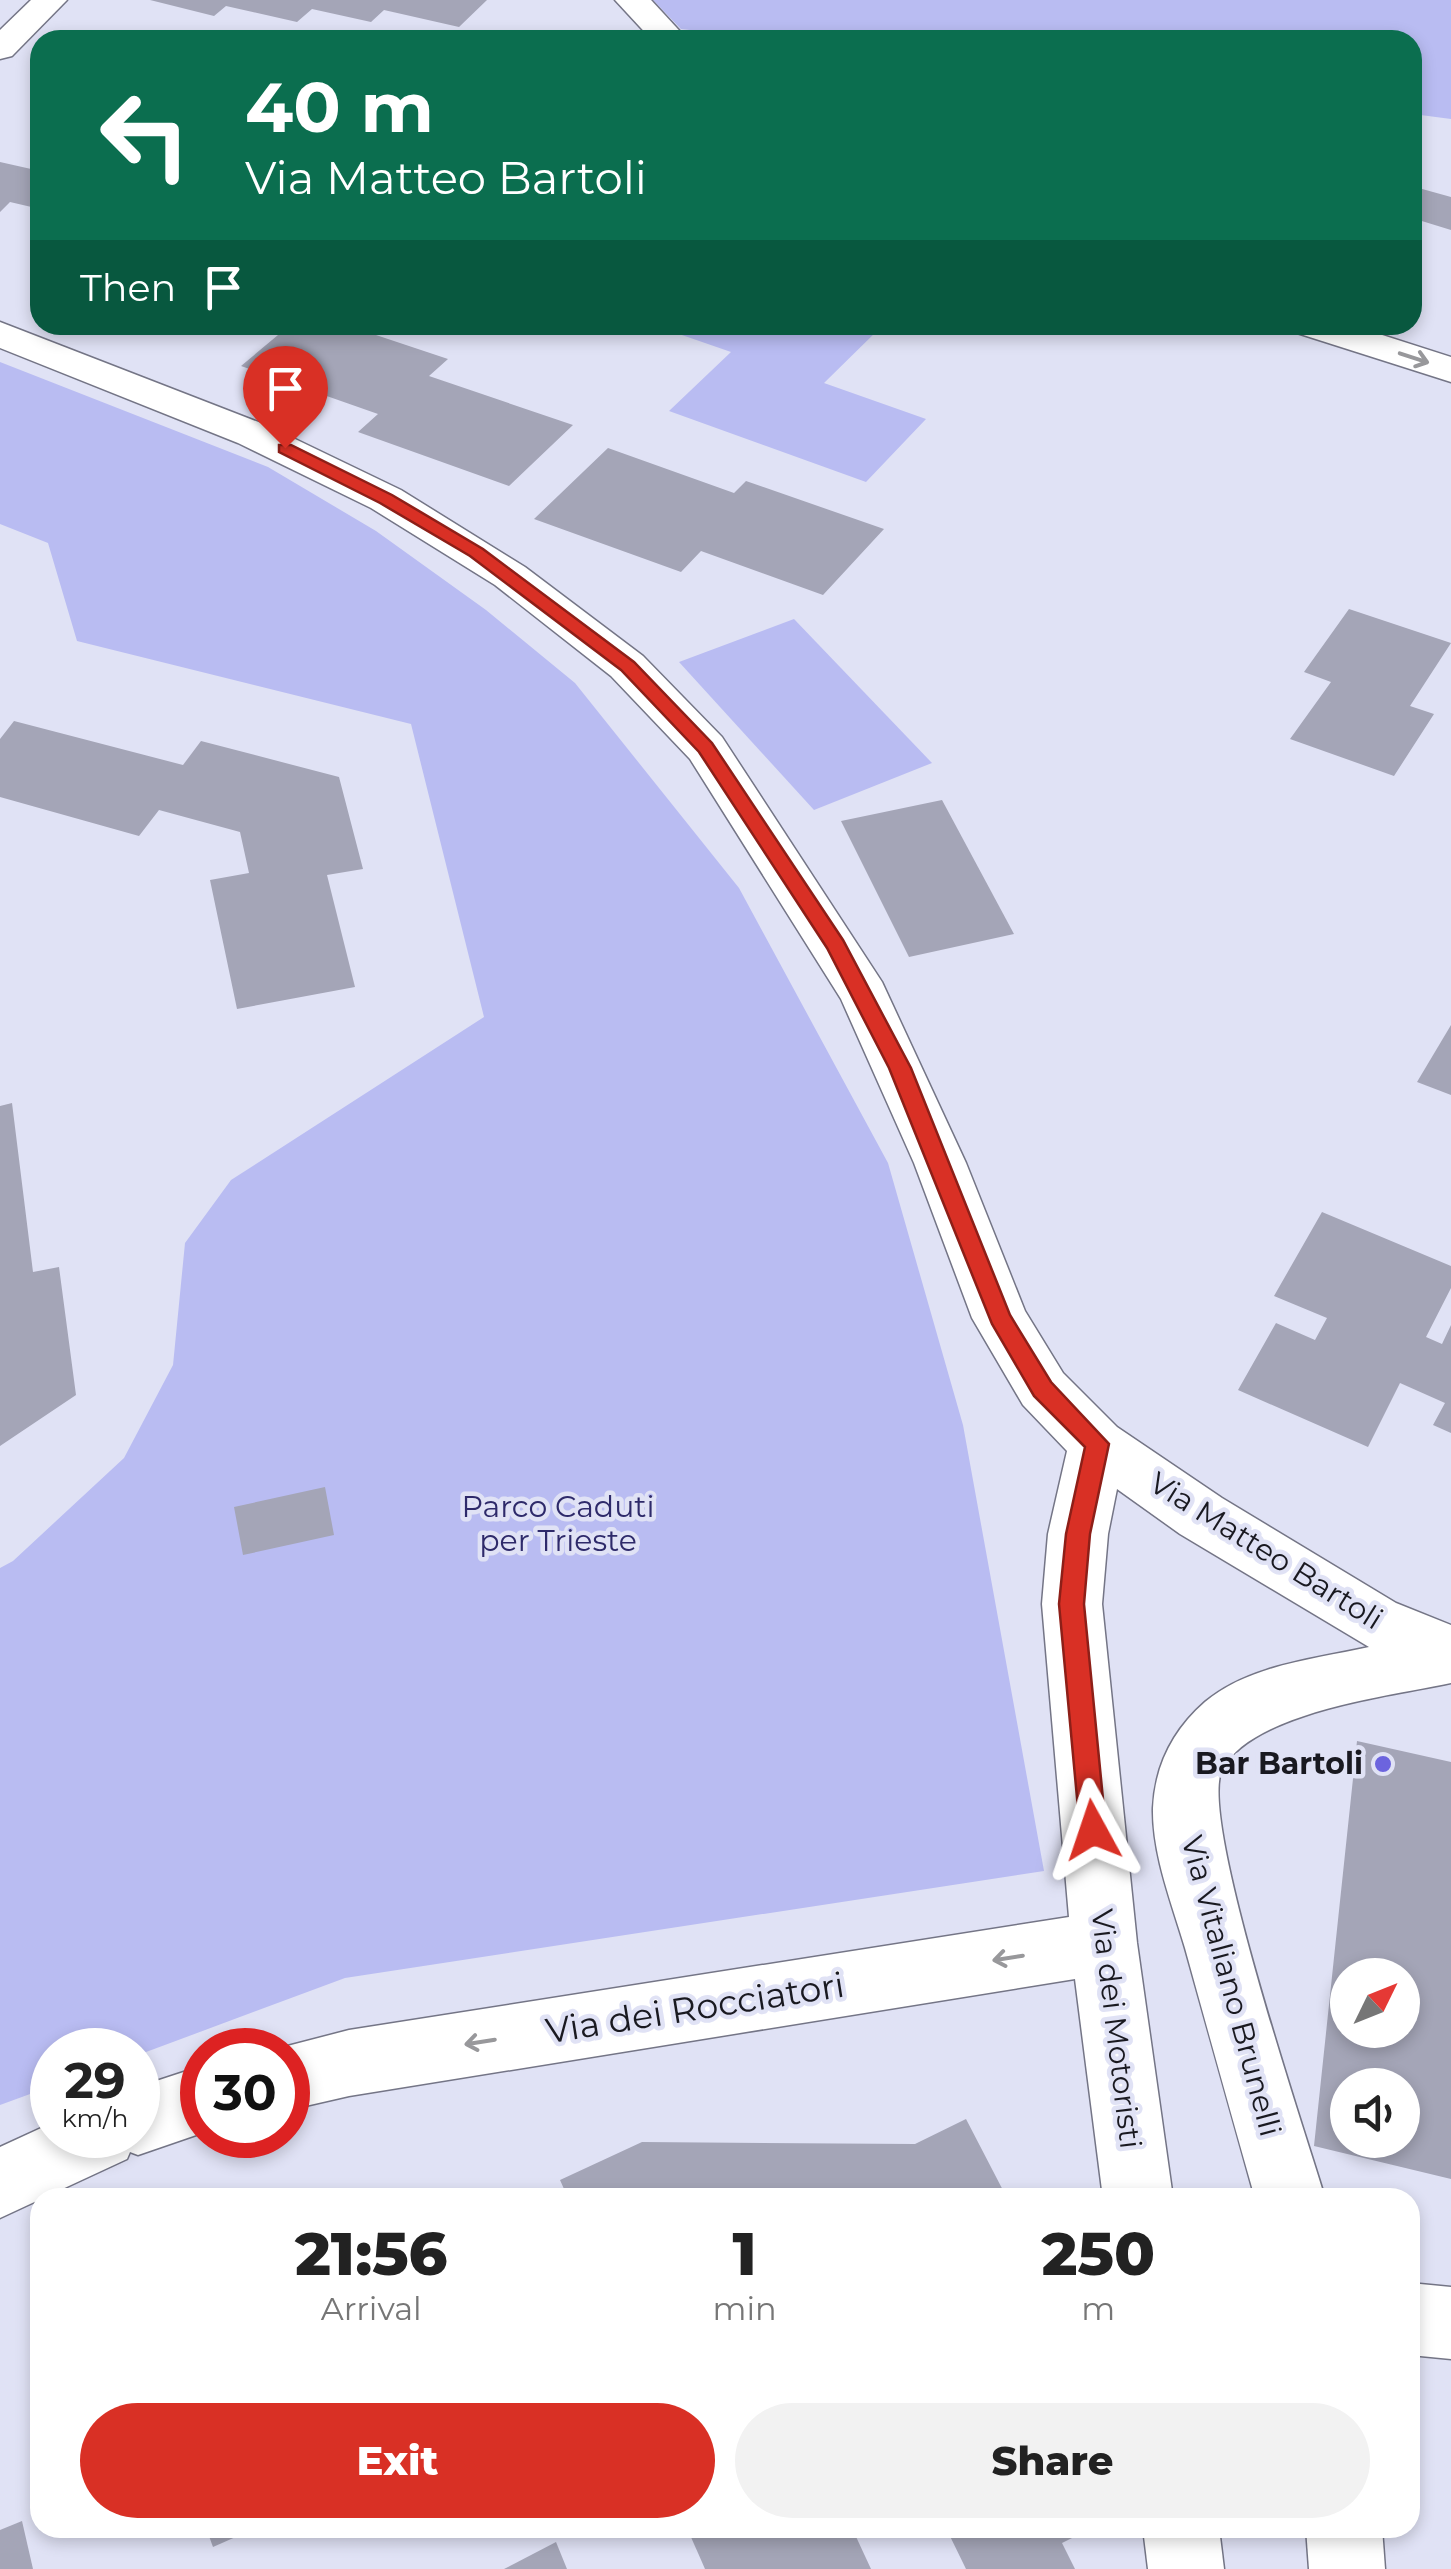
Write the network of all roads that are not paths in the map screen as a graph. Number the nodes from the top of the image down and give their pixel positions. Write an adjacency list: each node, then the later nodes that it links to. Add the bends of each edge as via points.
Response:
1 (50, 0): 4 (street)
2 (632, 0): 3 (street)
3 (661, 30)
4 (0, 49)
5 (0, 334): 8 (street, Via Matteo Bartoli, via 252,434 386,499 537,595 655,692 714,760 836,945 900,1068 1000,1318 1042,1389)
6 (1342, 335): 7 (street, one-way to 7)
7 (1451, 370)
8 (1098, 1444): 9 (street, Via Matteo Bartoli, via 1200,1516 1375,1622); 10 (street, Via dei Motoristi, via 1078,1534 1072,1604)
9 (1451, 1655): 15 (street, Via Vitaliano Brunelli, via 1268,1698 1228,1720 1190,1768 1185,1810 1195,1870)
10 (1104, 1943): 11 (street, Via dei Rocciatori, one-way to 11); 14 (street, Via dei Motoristi)
11 (310, 2073)
12 (54, 2158): 13 (street)
13 (0, 2183)
14 (1137, 2188)
15 (1287, 2188)
16 (1420, 2320): 17 (street)
17 (1451, 2323)
18 (1182, 2538): 20 (street)
19 (1345, 2538): 21 (street)
20 (1186, 2569)
21 (1347, 2569)

